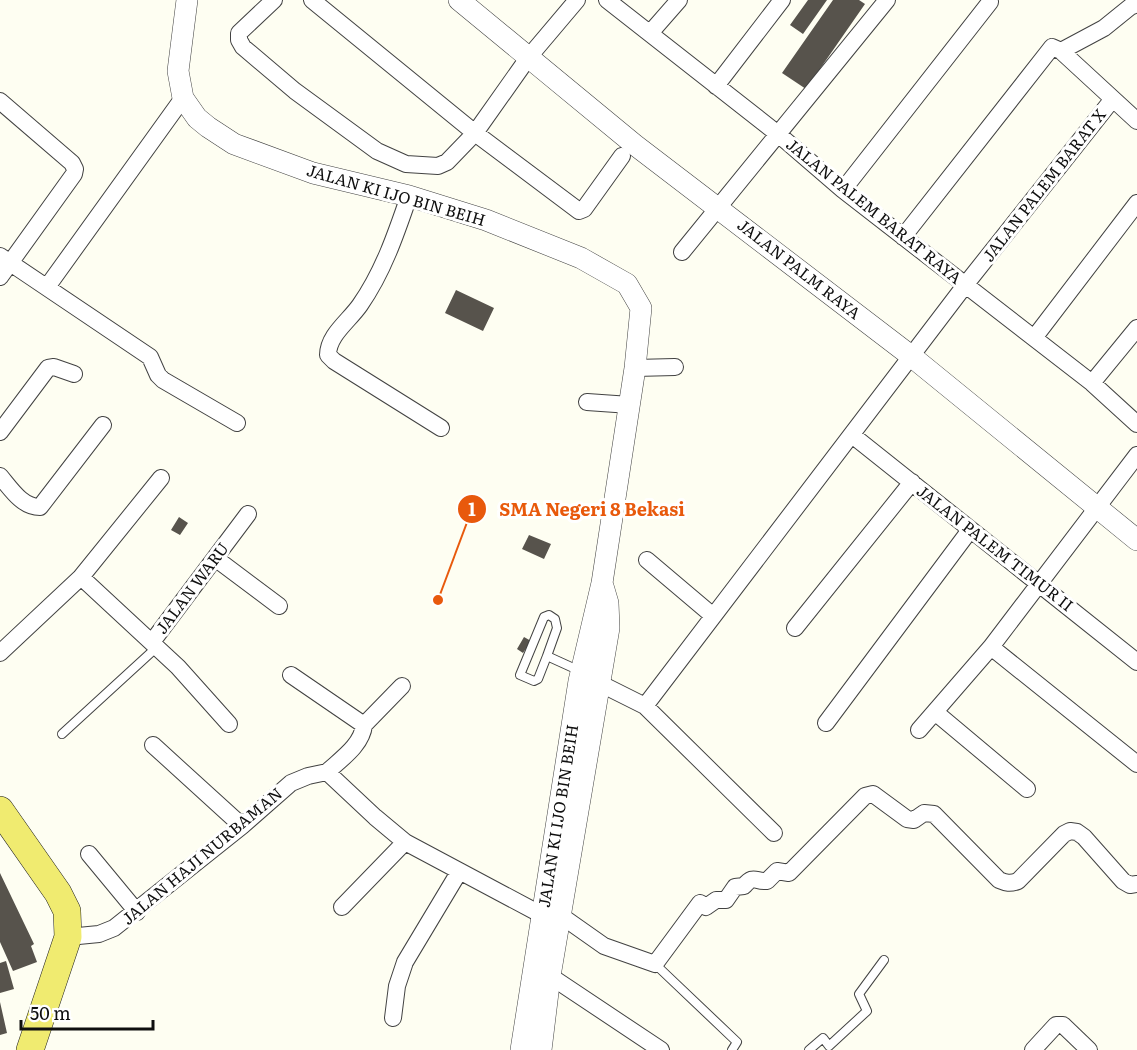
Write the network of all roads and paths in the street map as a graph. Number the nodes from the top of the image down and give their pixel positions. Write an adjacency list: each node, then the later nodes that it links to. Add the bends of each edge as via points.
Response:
1 (187, 0): 16 (street, JALAN KI IJO BIN BEIH, via 178,71)
2 (274, 0): 20 (street, via 239,33 240,44 295,91 377,151 406,165 438,166 447,162)
3 (312, 0): 20 (street)
4 (459, 0): 14 (street, JALAN PALM RAYA)
5 (578, 0): 14 (street)
6 (608, 0): 12 (street, JALAN PALEM BARAT RAYA)
7 (680, 0): 12 (street)
8 (782, 0): 15 (street)
9 (886, 0): 21 (street)
10 (990, 2): 23 (street)
11 (1137, 4): 13 (street, via 1104,28)
12 (651, 32): 15 (street, JALAN PALEM BARAT RAYA)
13 (1061, 51): 17 (street); 27 (street, via 1052,47)
14 (528, 58): 20 (street); 26 (street, JALAN PALM RAYA)
15 (716, 86): 21 (street, JALAN PALEM BARAT RAYA)
16 (183, 98): 24 (street, JALAN KI IJO BIN BEIH, via 197,118 234,144 313,173); 32 (street)
17 (1112, 100): 19 (street); 31 (street, JALAN PALEM BARAT X)
18 (2, 107): 29 (street, via 72,162 75,169)
19 (1137, 121)
20 (475, 133): 22 (street, via 579,211)
21 (778, 134): 23 (street, JALAN PALEM BARAT RAYA); 26 (street)
22 (622, 156)
23 (843, 190): 27 (street, JALAN PALEM BARAT RAYA)
24 (409, 196): 36 (street, JALAN KI IJO BIN BEIH, via 538,240 627,284 641,308); 45 (street, via 378,275 360,306 337,333 328,355)
25 (1137, 203): 34 (street)
26 (717, 206): 28 (street); 35 (street, JALAN PALM RAYA)
27 (903, 237): 31 (street, JALAN PALEM BARAT RAYA)
28 (682, 252)
29 (5, 259): 30 (street); 32 (street)
30 (0, 277)
31 (966, 284): 34 (street, JALAN PALEM BARAT RAYA); 35 (street, JALAN PALEM BARAT X)
32 (47, 287): 42 (street, via 150,357 163,380)
33 (1137, 327): 39 (street)
34 (1034, 338): 39 (street, JALAN PALEM BARAT RAYA)
35 (911, 356): 47 (street, JALAN PALEM BARAT X); 52 (street, JALAN PALM RAYA)
36 (635, 368): 37 (street); 41 (street, JALAN KI IJO BIN BEIH)
37 (675, 368)
38 (74, 374): 46 (street, via 48,368)
39 (1092, 383): 43 (street, JALAN PALEM BARAT RAYA)
40 (587, 402): 41 (street)
41 (630, 405): 59 (street, JALAN KI IJO BIN BEIH)
42 (237, 423)
43 (1137, 424)
44 (103, 425): 49 (street, via 40,507 24,502)
45 (441, 428)
46 (0, 432)
47 (852, 435): 51 (street, JALAN PALEM TIMUR II); 62 (street, JALAN PALEM BARAT X)
48 (1137, 455): 52 (street)
49 (0, 476)
50 (161, 478): 58 (street)
51 (912, 482): 54 (street, JALAN PALEM TIMUR II); 63 (street)
52 (1097, 506): 55 (street, JALAN PALM RAYA); 60 (street)
53 (248, 514): 56 (street, JALAN WARU)
54 (970, 530): 60 (street, JALAN PALEM TIMUR II); 75 (street)
55 (1137, 540)
56 (215, 558): 61 (street); 64 (street, JALAN WARU)
57 (647, 560): 62 (street)
58 (81, 577): 64 (street, JALAN WARU); 66 (street)
59 (602, 583): 69 (street, JALAN KI IJO BIN BEIH); 71 (street, JALAN KI IJO BIN BEIH, via 609,628)
60 (1040, 583): 65 (street); 68 (street, JALAN PALEM TIMUR II)
61 (279, 606)
62 (712, 615): 73 (street, JALAN PALEM BARAT X)
63 (795, 628)
64 (154, 645): 76 (street); 79 (lane)
65 (991, 647): 74 (street); 81 (street)
66 (0, 652)
67 (547, 656): 67 (lane, via 538,679 520,675 544,617 549,615 557,627); 69 (lane)
68 (1137, 662)
69 (581, 672): 93 (street, JALAN KI IJO BIN BEIH)
70 (291, 675): 77 (street)
71 (599, 683): 73 (street); 93 (street, JALAN KI IJO BIN BEIH)
72 (402, 686): 77 (street)
73 (645, 706): 86 (street)
74 (935, 712): 78 (street); 83 (street)
75 (826, 723)
76 (229, 724)
77 (364, 725): 82 (street, via 357,742)
78 (919, 730)
79 (62, 734)
80 (153, 745): 85 (street)
81 (1137, 764)
82 (327, 772): 85 (street, JALAN HAJI NURBAMAN, via 291,783); 87 (street)
83 (1027, 789)
84 (0, 810): 94 (main road, via 58,893 67,911)
85 (242, 826): 92 (street, JALAN HAJI NURBAMAN)
86 (774, 833)
87 (405, 842): 89 (street); 91 (street)
88 (89, 854): 92 (street)
89 (459, 872): 93 (street); 98 (street, via 405,962)
90 (1137, 884): 96 (street, via 1123,882 1084,837 1070,831 1018,881 1006,883 934,814 908,819 873,794 865,796 789,873 777,870 767,881 748,880 744,886 735,887 726,900 716,900 706,907 700,903)
91 (342, 907)
92 (137, 912): 94 (street, JALAN HAJI NURBAMAN, via 99,934)
93 (551, 915): 96 (street, via 604,946); 97 (street, JALAN KI IJO BIN BEIH)
94 (68, 937): 100 (main road)
95 (884, 960): 99 (lane, via 859,994 867,1011)
96 (654, 964): 104 (lane, via 737,1042)
97 (541, 973): 101 (street, JALAN KI IJO BIN BEIH); 102 (street, JALAN KI IJO BIN BEIH); 103 (street)
98 (393, 1018)
99 (831, 1048): 105 (lane, via 823,1038)
100 (30, 1050)
101 (521, 1050)
102 (541, 1050)
103 (661, 1050)
104 (732, 1050)
105 (809, 1050)
106 (1033, 1050): 107 (street, via 1056,1025 1063,1025)
107 (1089, 1050)

